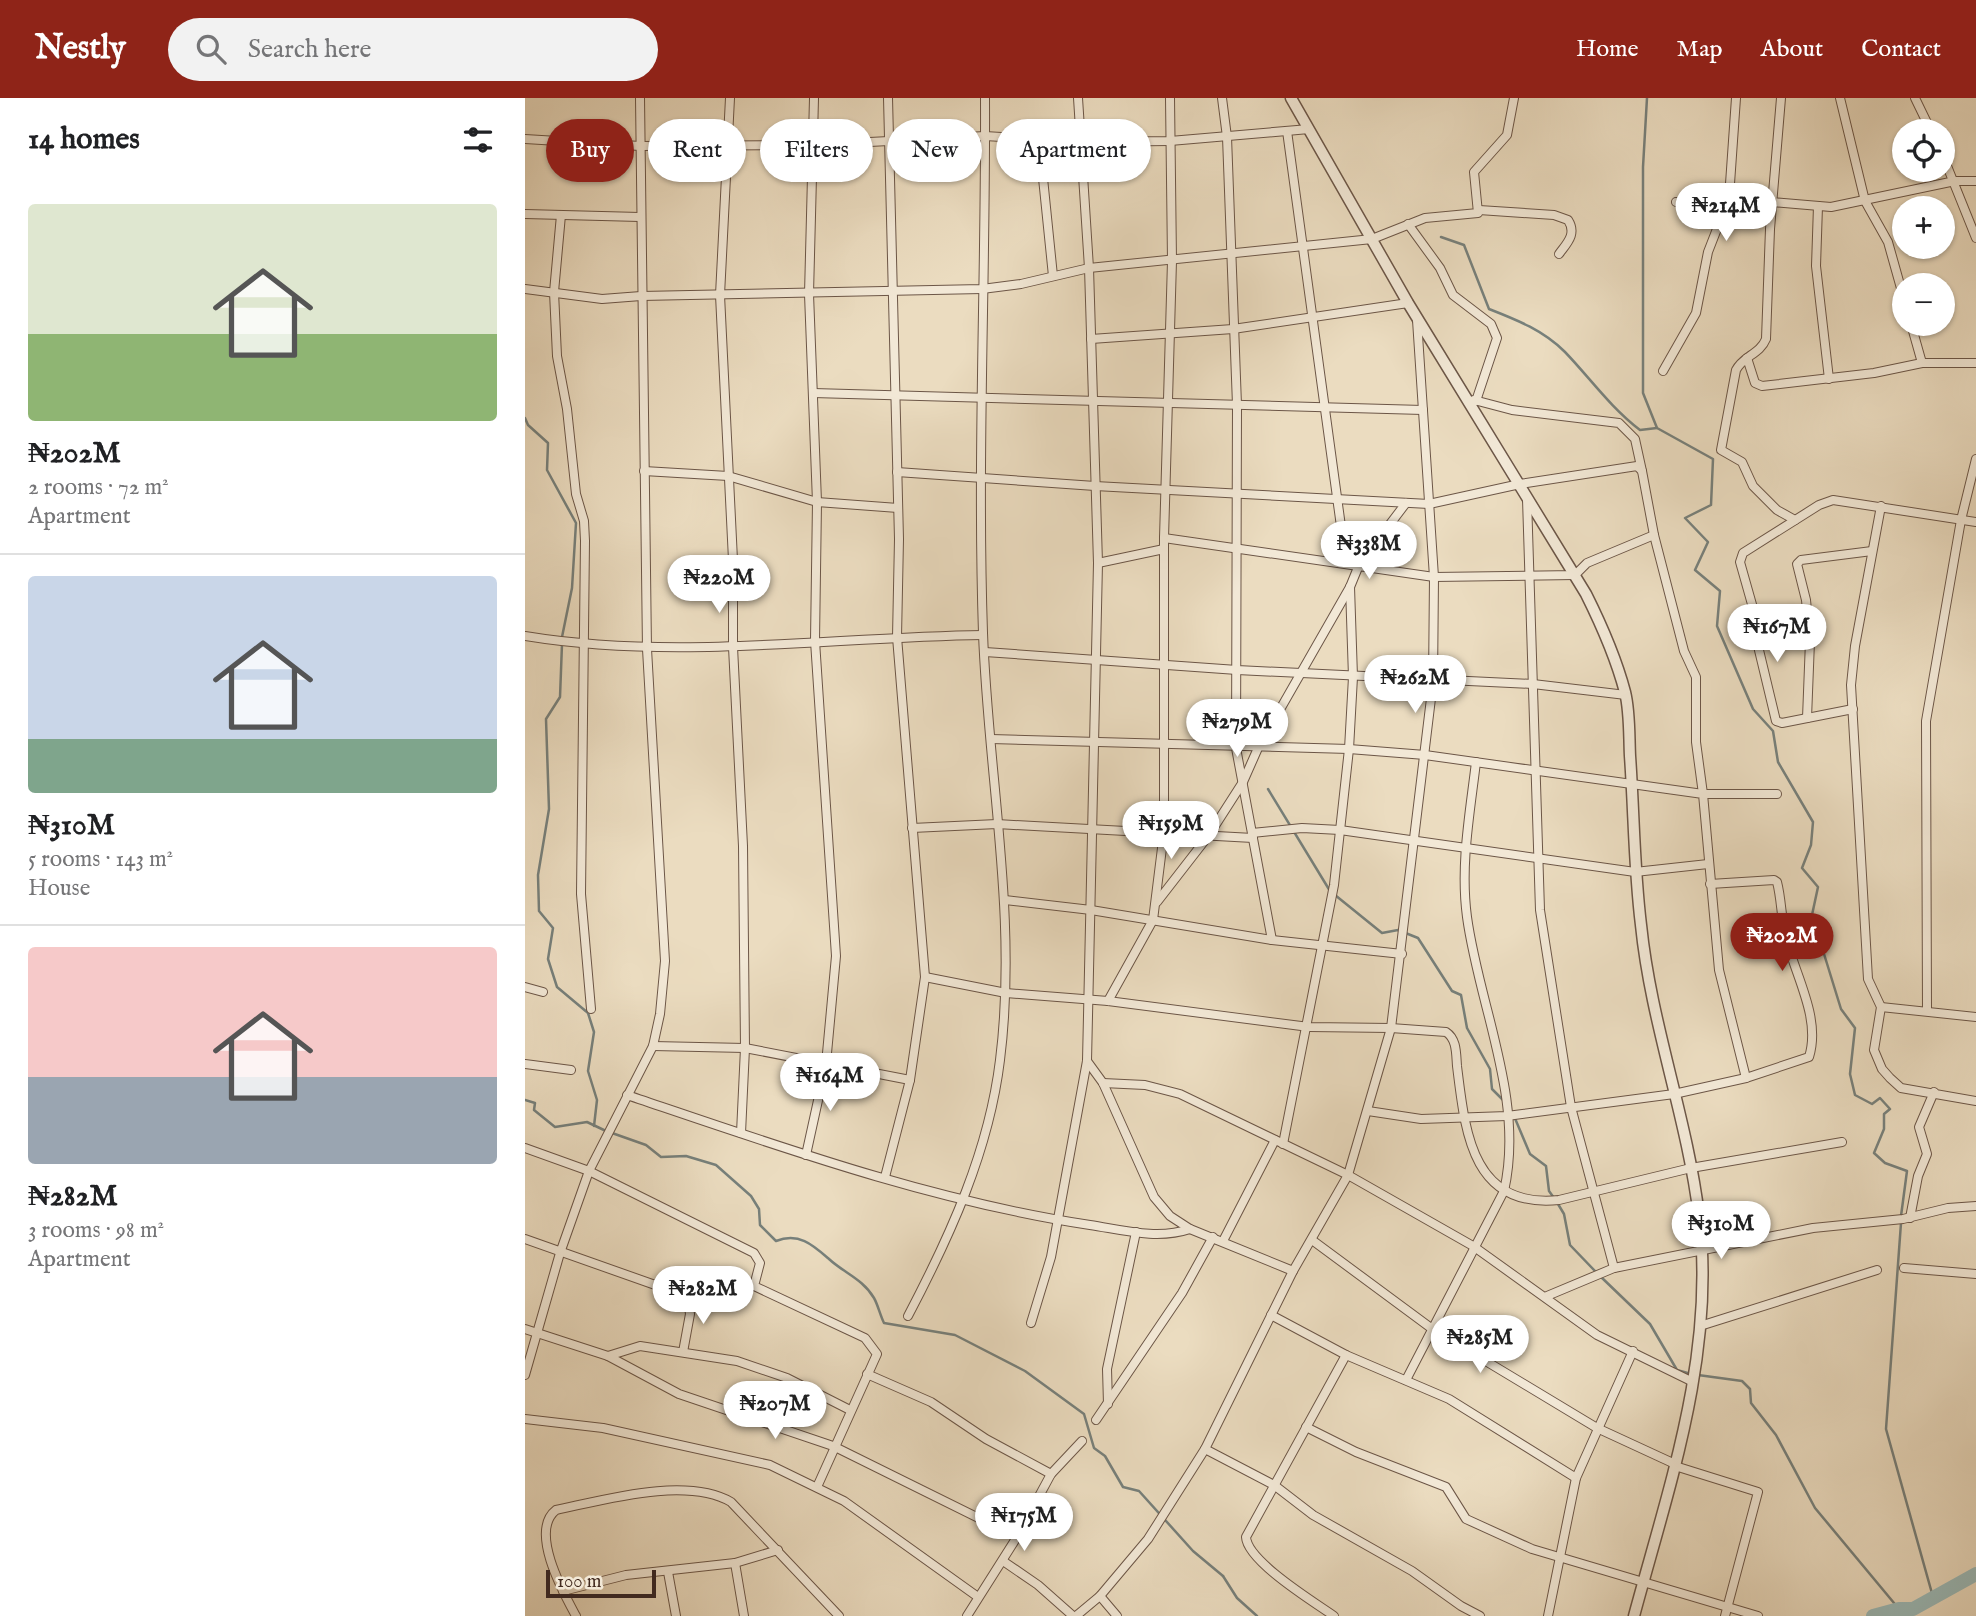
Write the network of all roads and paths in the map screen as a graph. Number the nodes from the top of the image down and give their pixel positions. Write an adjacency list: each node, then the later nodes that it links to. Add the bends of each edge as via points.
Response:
1 (640, 98): 29 (street)
2 (730, 98): 15 (street)
3 (814, 98): 16 (street)
4 (888, 98): 17 (street)
5 (985, 98): 23 (street)
6 (1078, 98): 18 (street)
7 (1170, 98): 28 (street)
8 (1222, 98): 25 (street)
9 (1291, 98): 20 (street)
10 (1514, 98): 44 (street, via 1507,135 1474,172)
11 (1736, 98): 42 (street)
12 (1781, 98): 41 (street)
13 (1840, 98): 39 (street)
14 (1915, 98): 19 (street)
15 (730, 119)
16 (813, 119)
17 (889, 119)
18 (1079, 119)
19 (1925, 119)
20 (1309, 129): 21 (street); 50 (street)
21 (1287, 131): 25 (street); 51 (street)
22 (982, 136): 23 (street)
23 (985, 136): 24 (street); 59 (street)
24 (996, 137)
25 (1227, 137): 28 (street); 52 (street)
26 (525, 139): 29 (street)
27 (1151, 141): 28 (street)
28 (1170, 141): 54 (street)
29 (640, 146): 30 (street); 47 (street)
30 (648, 146)
31 (1955, 181): 32 (street); 49 (street)
32 (1976, 181)
33 (727, 182): 63 (street)
34 (811, 182): 62 (street)
35 (892, 182): 60 (street)
36 (1041, 182): 57 (street)
37 (1084, 182): 55 (street)
38 (1950, 182): 39 (street)
39 (1865, 201): 43 (street); 56 (street, via 1888,242)
40 (1676, 202): 42 (street)
41 (1772, 202): 42 (street); 43 (street); 72 (street, via 1766,339)
42 (1728, 203): 75 (street, via 1708,252 1696,313)
43 (1818, 206): 76 (street, via 1817,277)
44 (1479, 210): 48 (street); 53 (street, via 1554,215 1567,220 1572,229 1570,239)
45 (525, 214): 46 (street)
46 (561, 215): 47 (street); 61 (street)
47 (640, 217): 64 (street)
48 (1408, 223): 50 (street); 81 (street, via 1453,295 1496,332)
49 (1976, 238)
50 (1372, 239): 51 (street); 65 (street)
51 (1301, 247): 52 (street); 67 (street)
52 (1229, 253): 54 (street); 68 (street)
53 (1559, 254)
54 (1172, 261): 55 (street); 69 (street)
55 (1089, 268): 57 (street); 71 (street)
56 (1897, 273)
57 (1053, 276): 59 (street)
58 (525, 289): 61 (street)
59 (982, 289): 60 (street); 79 (street)
60 (893, 290): 62 (street); 78 (street)
61 (554, 292): 64 (street, via 603,299); 122 (street, via 557,356 568,409 576,494 584,521)
62 (809, 294): 63 (street); 77 (street)
63 (720, 295): 64 (street); 90 (street)
64 (641, 296): 87 (street)
65 (1408, 303): 66 (street); 67 (street)
66 (1417, 317): 81 (street); 85 (street)
67 (1312, 318): 68 (street); 84 (street)
68 (1233, 329): 69 (street); 83 (street)
69 (1171, 333): 71 (street); 82 (street)
70 (1914, 336): 73 (street)
71 (1091, 339): 80 (street)
72 (1747, 358): 76 (street, via 1758,385); 103 (street, via 1736,370 1721,450 1742,463 1749,481 1777,510)
73 (1922, 363): 74 (street); 76 (street)
74 (1976, 363)
75 (1663, 371)
76 (1829, 379)
77 (813, 393): 78 (street); 98 (street)
78 (895, 394): 79 (street); 89 (street)
79 (982, 396): 80 (street); 91 (street)
80 (1093, 399): 82 (street); 93 (street)
81 (1472, 400): 88 (street, via 1525,412 1619,422 1635,439); 92 (street)
82 (1170, 402): 83 (street); 94 (street)
83 (1237, 405): 84 (street); 95 (street)
84 (1324, 410): 85 (street); 97 (street)
85 (1423, 411): 100 (street)
86 (1976, 459): 104 (street)
87 (644, 471): 90 (street); 124 (street)
88 (1642, 471): 92 (street, via 1632,465); 106 (street)
89 (897, 472): 91 (street); 102 (street)
90 (728, 476): 98 (street); 123 (street)
91 (982, 479): 93 (street); 118 (street)
92 (1520, 484): 96 (street); 100 (street)
93 (1095, 486): 94 (street); 111 (street)
94 (1167, 489): 95 (street); 107 (street)
95 (1238, 493): 97 (street); 108 (street)
96 (1527, 495): 114 (street); 116 (street)
97 (1337, 499): 99 (street); 112 (street)
98 (817, 502): 102 (street); 121 (street)
99 (1406, 503): 100 (street); 113 (street)
100 (1429, 504): 115 (street)
101 (1881, 506): 103 (street, via 1833,500); 104 (street); 110 (street)
102 (898, 508): 120 (street)
103 (1795, 520): 135 (street, via 1743,553 1740,562 1776,721)
104 (1961, 520): 105 (street); 177 (street, via 1926,720)
105 (1976, 522)
106 (1654, 535): 114 (street, via 1587,563); 148 (street, via 1684,651 1696,677 1696,742)
107 (1164, 538): 108 (street); 109 (street)
108 (1239, 547): 112 (street); 128 (street)
109 (1164, 549): 111 (street); 127 (street)
110 (1872, 551): 134 (street, via 1855,646); 135 (street, via 1801,559 1797,564 1810,641)
111 (1098, 563): 126 (street)
112 (1346, 563): 113 (street)
113 (1359, 565): 115 (street); 117 (street)
114 (1576, 575): 116 (street); 133 (street, via 1608,638)
115 (1434, 576): 116 (street); 131 (street)
116 (1530, 577): 132 (street)
117 (1350, 587): 129 (street); 130 (street)
118 (983, 635): 120 (street); 125 (street)
119 (525, 636): 122 (street)
120 (897, 637): 121 (street); 151 (street)
121 (815, 641): 123 (street); 185 (street, via 836,957)
122 (584, 645): 124 (street); 176 (street, via 582,894)
123 (733, 647): 124 (street); 182 (street, via 743,846)
124 (647, 649): 181 (street, via 665,961)
125 (985, 652): 126 (street); 136 (street)
126 (1095, 658): 127 (street); 137 (street)
127 (1165, 663): 128 (street); 138 (street)
128 (1237, 670): 129 (street); 139 (street)
129 (1300, 674): 130 (street); 140 (street)
130 (1353, 677): 131 (street); 141 (street)
131 (1433, 682): 132 (street); 142 (street)
132 (1533, 684): 133 (street); 144 (street)
133 (1626, 695): 146 (street)
134 (1853, 709): 135 (street); 175 (street, via 1868,979)
135 (1807, 718)
136 (991, 739): 137 (street); 149 (street)
137 (1095, 742): 138 (street); 150 (street)
138 (1165, 744): 139 (street); 153 (street)
139 (1236, 748): 140 (street); 145 (street)
140 (1258, 748): 141 (street); 145 (street)
141 (1349, 749): 142 (street); 152 (street)
142 (1425, 755): 143 (street); 156 (street)
143 (1476, 762): 144 (street); 157 (street)
144 (1536, 770): 146 (street); 158 (street)
145 (1243, 782): 154 (street); 155 (street)
146 (1632, 785): 148 (street); 160 (street)
147 (1777, 793): 148 (street)
148 (1703, 794): 159 (street)
149 (997, 824): 150 (street); 151 (street); 162 (street)
150 (1093, 827): 153 (street); 164 (street)
151 (912, 828): 169 (street)
152 (1340, 830): 155 (street, via 1301,828); 156 (street); 167 (street, via 1334,885)
153 (1164, 832): 154 (street); 163 (street)
154 (1209, 835): 155 (street); 163 (street)
155 (1252, 835): 166 (street)
156 (1416, 841): 157 (street); 168 (street)
157 (1465, 848): 158 (street); 197 (street, via 1467,919)
158 (1540, 860): 160 (street); 194 (street, via 1540,910)
159 (1708, 864): 160 (street); 161 (street)
160 (1635, 872): 191 (street, via 1652,1005)
161 (1710, 884): 187 (street, via 1719,970); 187 (street, via 1777,882 1786,940 1810,1015 1809,1057)
162 (1005, 900): 164 (street); 172 (street)
163 (1155, 904): 165 (street)
164 (1091, 911): 165 (street); 174 (street)
165 (1153, 920): 166 (street); 173 (street)
166 (1272, 940): 167 (street)
167 (1320, 945): 168 (street); 179 (street)
168 (1402, 954): 180 (street)
169 (925, 978): 172 (street); 188 (street)
170 (525, 987): 171 (street)
171 (543, 992)
172 (1006, 993): 174 (street); 209 (street, via 990,1113)
173 (1108, 1001): 174 (street); 179 (street)
174 (1088, 1002): 183 (street)
175 (1881, 1007): 177 (street); 190 (street, via 1874,1050 1882,1069 1901,1088)
176 (591, 1009)
177 (1927, 1011): 178 (street)
178 (1976, 1017)
179 (1309, 1027): 180 (street); 199 (street)
180 (1391, 1028): 195 (street); 196 (street, via 1451,1035)
181 (653, 1045): 182 (street); 192 (street)
182 (745, 1048): 185 (street); 198 (street)
183 (1087, 1061): 189 (street); 212 (street)
184 (525, 1064): 186 (street)
185 (826, 1064): 188 (street); 202 (street)
186 (571, 1070)
187 (1746, 1078): 191 (street)
188 (910, 1080): 206 (street)
189 (1104, 1083): 199 (street, via 1145,1085 1180,1094); 213 (street, via 1154,1197 1170,1216)
190 (1934, 1092): 193 (street); 211 (street, via 1919,1127 1927,1154)
191 (1674, 1094): 194 (street); 203 (street)
192 (627, 1095): 198 (street); 204 (street)
193 (1976, 1101)
194 (1571, 1107): 197 (street); 207 (street)
195 (1367, 1111): 196 (street, via 1413,1118); 205 (street)
196 (1464, 1116): 197 (street); 208 (street, via 1472,1153)
197 (1507, 1116): 208 (street, via 1509,1161)
198 (741, 1133): 202 (street)
199 (1279, 1142): 205 (street); 218 (street)
200 (1842, 1142): 203 (street)
201 (525, 1148): 204 (street)
202 (806, 1155): 206 (street)
203 (1691, 1168): 207 (street); 220 (street)
204 (589, 1171): 221 (street); 239 (street, via 754,1253 760,1263 754,1286 865,1338 874,1347 877,1354)
205 (1348, 1175): 217 (street); 219 (street)
206 (885, 1178): 209 (street)
207 (1594, 1189): 208 (street, via 1549,1201); 222 (street)
208 (1504, 1191): 219 (street)
209 (964, 1198): 212 (street); 229 (street)
210 (1976, 1206): 211 (street)
211 (1907, 1219): 220 (street, via 1813,1228)
212 (1058, 1220): 214 (street); 230 (street)
213 (1190, 1229): 214 (street, via 1173,1234); 215 (street)
214 (1136, 1232): 243 (street, via 1107,1369)
215 (1213, 1237): 218 (street); 243 (street)
216 (525, 1239): 221 (street)
217 (1312, 1240): 224 (street); 232 (street)
218 (1223, 1241): 224 (street)
219 (1473, 1246): 227 (street); 232 (street)
220 (1702, 1250): 222 (street); 231 (street)
221 (560, 1252): 234 (street); 235 (street, via 675,1292 688,1301 691,1314)
222 (1614, 1268): 227 (street)
223 (1905, 1268): 226 (street)
224 (1293, 1270): 228 (street)
225 (1877, 1270): 231 (street)
226 (1976, 1274)
227 (1547, 1296): 236 (street, via 1597,1335)
228 (1271, 1315): 237 (street); 251 (street)
229 (908, 1316)
230 (1031, 1323)
231 (1700, 1326): 242 (street)
232 (1431, 1328): 241 (street); 248 (street)
233 (525, 1329): 234 (street)
234 (538, 1334): 238 (street); 240 (street)
235 (683, 1352): 238 (street, via 640,1346); 244 (street, via 737,1361 787,1378)
236 (1633, 1352): 242 (street); 248 (street)
237 (1346, 1355): 241 (street); 247 (street)
238 (608, 1356): 250 (street, via 679,1394)
239 (867, 1374): 244 (street); 253 (street, via 931,1402)
240 (525, 1375)
241 (1406, 1380): 254 (street, via 1449,1399)
242 (1693, 1382): 252 (street)
243 (1108, 1405): 246 (street)
244 (850, 1409): 250 (street)
245 (525, 1419): 256 (street, via 603,1428 710,1450 771,1465)
246 (1096, 1420)
247 (1306, 1427): 255 (street); 259 (street, via 1447,1487 1466,1519)
248 (1597, 1428): 252 (street); 254 (street)
249 (1082, 1441): 253 (street)
250 (833, 1446): 256 (street); 257 (street)
251 (1205, 1449): 255 (street); 265 (street, via 1148,1539)
252 (1675, 1465): 263 (street); 267 (street, via 1758,1492)
253 (1051, 1474): 257 (street)
254 (1576, 1478): 259 (street)
255 (1274, 1485): 275 (street, via 1246,1537 1247,1546 1281,1579); 276 (street, via 1313,1515)
256 (817, 1487): 266 (street)
257 (1017, 1537): 260 (street)
258 (778, 1549): 261 (street); 264 (street, via 731,1502 715,1493 629,1494 556,1510 548,1517 544,1526); 271 (street)
259 (1561, 1559): 263 (street); 277 (street)
260 (1003, 1561): 266 (street); 273 (street)
261 (735, 1563): 262 (street); 270 (street)
262 (668, 1572): 264 (street, via 626,1575); 269 (street)
263 (1643, 1583): 267 (street); 278 (street)
264 (563, 1591): 268 (street)
265 (1100, 1596): 273 (street); 274 (street)
266 (978, 1597): 272 (street)
267 (1726, 1612): 279 (street)
268 (576, 1616)
269 (676, 1616)
270 (744, 1616)
271 (839, 1616)
272 (967, 1616)
273 (1075, 1616)
274 (1117, 1616)
275 (1334, 1616)
276 (1480, 1616)
277 (1548, 1616)
278 (1635, 1616)
279 (1758, 1616)

